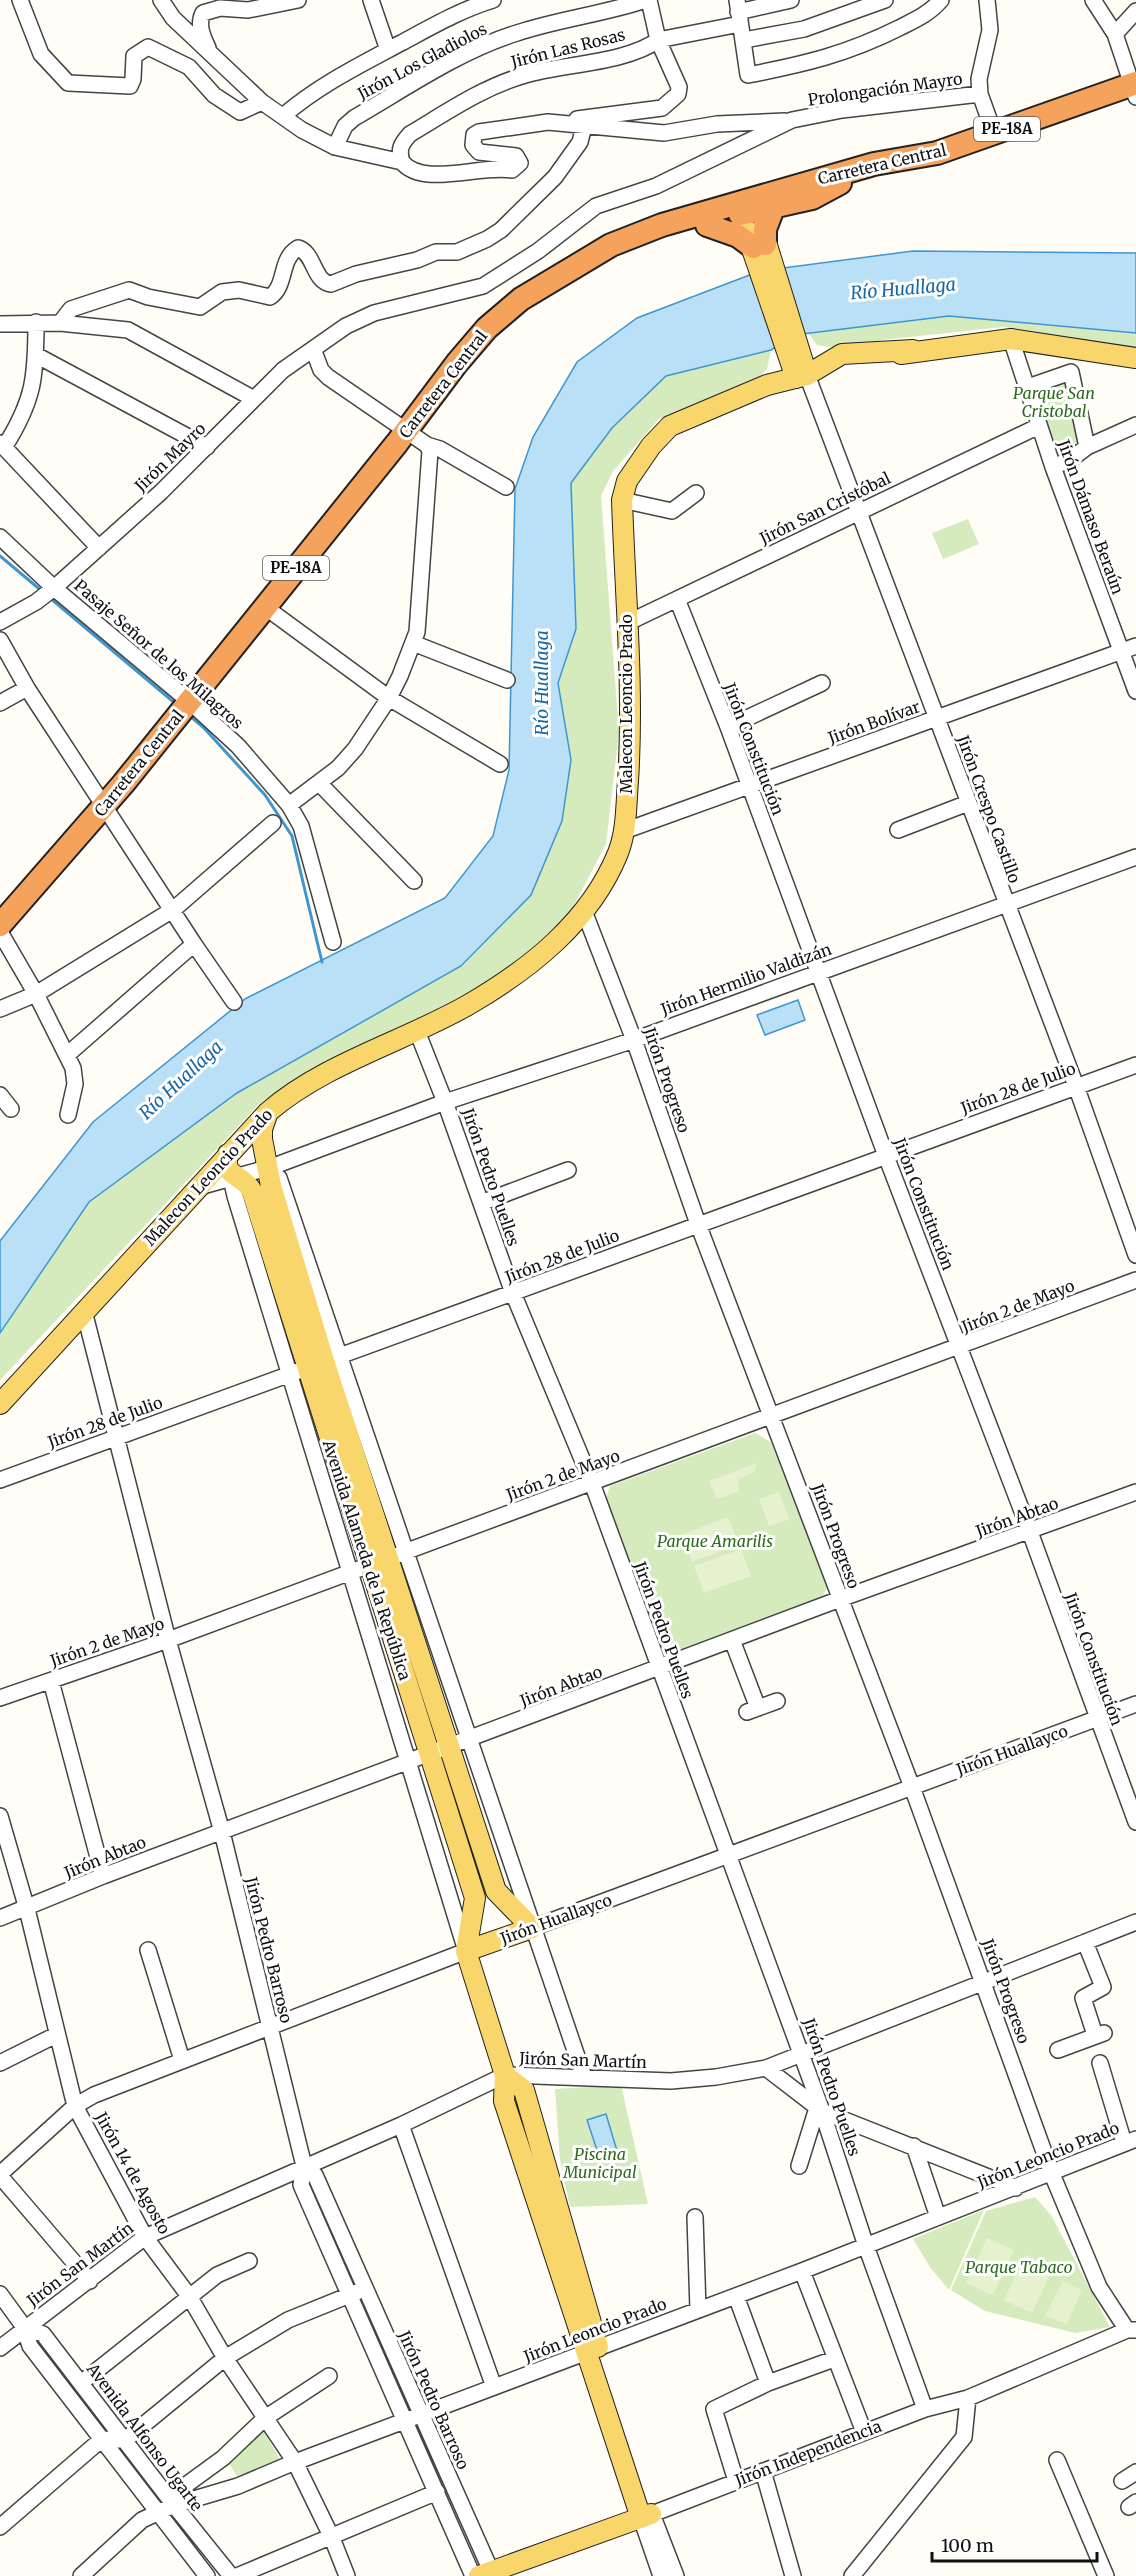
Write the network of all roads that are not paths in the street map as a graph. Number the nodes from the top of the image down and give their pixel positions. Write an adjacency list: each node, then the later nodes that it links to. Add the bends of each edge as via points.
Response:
1 (20, 0): 21 (street, via 41,54 68,83 130,86 134,56 148,47 189,67 214,95 240,112)
2 (161, 0): 18 (street, via 173,18)
3 (298, 0): 18 (street, via 248,10 220,8 203,13 201,28)
4 (371, 0): 17 (street)
5 (493, 0): 17 (street, via 468,8)
6 (647, 0): 15 (street); 27 (street, Jirón Los Gladiolos, via 516,33 469,53 354,118 345,126)
7 (791, 0): 13 (street, Jirón Las Rosas)
8 (885, 0): 16 (street, via 804,29)
9 (941, 0): 16 (street, via 928,13 864,45 812,63 748,75)
10 (987, 0): 20 (street, via 990,30 979,79)
11 (1093, 0): 14 (street)
12 (1136, 11): 14 (street)
13 (739, 12): 15 (street, Jirón Las Rosas); 16 (street)
14 (1115, 34): 19 (street)
15 (658, 40): 24 (street, via 679,87 671,102 662,108); 28 (street, Jirón Las Rosas, via 617,57 522,76 472,96 410,134 399,153)
16 (744, 40)
17 (388, 50): 22 (street, via 310,93)
18 (211, 53): 21 (street)
19 (1135, 88): 26 (highway, Carretera Central / PE-18A)
20 (980, 94): 23 (street, Prolongación Mayro, via 842,110); 26 (street)
21 (262, 102): 22 (street)
22 (283, 116): 27 (street)
23 (792, 120): 25 (street, via 717,124 664,133); 38 (street, Prolongación Mayro, via 656,186 596,206 538,251 483,286 374,313 346,326)
24 (548, 122): 25 (street); 28 (street, via 474,135 473,146 478,152 516,156 520,163 513,170 417,172 407,169)
25 (584, 126): 34 (street, via 580,141 555,177 501,230 471,247 435,252 331,284 322,280 305,251 298,249 288,258 278,289 270,297 239,290 222,292 200,307 129,290 71,309)
26 (994, 133): 29 (highway, Carretera Central / PE-18A, via 937,153 874,164 812,198)
27 (335, 147): 28 (street)
28 (402, 162)
29 (754, 208): 30 (highway, PE-18A); 31 (highway, Carretera Central / PE-18A); 32 (main road); 32 (highway, via 765,229)
30 (707, 225): 31 (highway, PE-18A, via 679,234); 32 (highway, via 738,236)
31 (625, 239): 47 (highway, Carretera Central / PE-18A, via 521,299 487,328)
32 (760, 251): 37 (main road)
33 (36, 322): 34 (street); 35 (street); 39 (street)
34 (60, 323): 44 (street, via 128,330)
35 (0, 324)
36 (1011, 339): 40 (main road); 41 (main road, Malecon Leoncio Prado, via 842,354); 43 (street, Jirón Dámaso Beraún)
37 (788, 343): 41 (main road); 42 (main road)
38 (313, 349): 44 (street, Jirón Mayro, via 289,365); 47 (street, via 328,377)
39 (36, 355): 48 (street, via 32,391 22,418); 50 (street)
40 (1136, 358)
41 (806, 374): 42 (main road, Malecon Leoncio Prado); 56 (street, Jirón Crespo Castillo)
42 (767, 385): 55 (main road, Malecon Leoncio Prado, via 670,426 627,481)
43 (1025, 388): 46 (street, Jirón Dámaso Beraún); 51 (street, Jirón Dámaso Beraún, via 1071,372)
44 (254, 399): 50 (street, Jirón Mayro)
45 (1136, 425): 51 (street)
46 (1039, 426): 52 (street, Jirón Dámaso Beraún); 56 (street, Jirón San Cristóbal)
47 (405, 432): 49 (street); 61 (highway, Carretera Central / PE-18A)
48 (2, 445): 58 (street)
49 (427, 445): 53 (street); 65 (street, via 430,451 417,632)
50 (207, 447): 58 (street, Jirón Mayro)
51 (1087, 447): 52 (street)
52 (1053, 467): 67 (street, Jirón Dámaso Beraún)
53 (506, 487)
54 (696, 493): 55 (street, via 672,511)
55 (621, 500): 63 (main road, Malecon Leoncio Prado)
56 (858, 512): 60 (street, Jirón San Cristóbal); 75 (street, Jirón Crespo Castillo)
57 (0, 537): 59 (street, Pasaje Señor de los Milagros)
58 (99, 548): 59 (street, Jirón Mayro)
59 (52, 589): 62 (street, Jirón Mayro, via 36,603); 73 (street, Pasaje Señor de los Milagros)
60 (677, 599): 63 (street, Jirón San Cristóbal); 76 (street, Jirón Constitución)
61 (265, 607): 72 (street); 73 (highway, Carretera Central / PE-18A)
62 (0, 622)
63 (627, 623): 85 (main road, Malecon Leoncio Prado, via 629,755)
64 (0, 640): 70 (street)
65 (413, 643): 68 (street); 72 (street)
66 (1136, 646): 67 (street, Jirón Bolívar)
67 (1121, 651): 71 (street, Jirón Dámaso Beraún); 75 (street, Jirón Bolívar)
68 (507, 680)
69 (822, 683): 76 (street)
70 (27, 688): 74 (street); 82 (street)
71 (1136, 691)
72 (389, 698): 77 (street); 78 (street, via 355,749)
73 (188, 702): 81 (street, Pasaje Señor de los Milagros, via 238,746); 82 (highway, Carretera Central / PE-18A)
74 (0, 703)
75 (937, 718): 79 (street, Jirón Bolívar); 80 (street, Jirón Crespo Castillo)
76 (728, 726): 79 (street, Jirón Constitución)
77 (500, 764)
78 (319, 783): 81 (street); 87 (street)
79 (749, 786): 85 (street, Jirón Bolívar); 95 (street, Jirón Constitución)
80 (968, 803): 84 (street); 88 (street, Jirón Crespo Castillo)
81 (289, 805): 93 (street, Pasaje Señor de los Milagros, via 301,826)
82 (105, 806): 89 (street); 91 (highway, Carretera Central / PE-18A)
83 (273, 823): 89 (street)
84 (898, 830)
85 (624, 831): 90 (main road, Malecon Leoncio Prado, via 608,873)
86 (1136, 857): 88 (street, Jirón Hermilio Valdizán)
87 (414, 881)
88 (1005, 903): 95 (street, Jirón Hermilio Valdizán); 103 (street, Jirón Crespo Castillo)
89 (174, 909): 94 (street); 96 (street)
90 (584, 911): 99 (main road, Malecon Leoncio Prado, via 567,931 505,982); 100 (street, Jirón Progreso)
91 (0, 925)
92 (0, 932): 96 (street)
93 (333, 942)
94 (194, 944): 97 (street); 101 (street)
95 (819, 972): 100 (street, Jirón Hermilio Valdizán); 110 (street, Jirón Constitución)
96 (36, 994): 98 (street); 101 (street)
97 (234, 1002)
98 (0, 1009)
99 (417, 1031): 105 (street, Jirón Pedro Puelles); 107 (main road, Malecon Leoncio Prado, via 313,1081)
100 (634, 1040): 105 (street, Jirón Hermilio Valdizán); 116 (street, Jirón Progreso)
101 (68, 1054): 108 (street, via 75,1084)
102 (1136, 1065): 103 (street, Jirón 28 de Julio)
103 (1076, 1086): 110 (street, Jirón 28 de Julio); 117 (street, Jirón Crespo Castillo)
104 (0, 1095): 106 (street)
105 (445, 1102): 111 (street, Jirón Hermilio Valdizán); 115 (street, Jirón Pedro Puelles)
106 (11, 1109)
107 (268, 1112): 109 (main road, Malecon Leoncio Prado); 111 (main road, Avenida Alameda de la República, via 262,1140)
108 (68, 1115)
109 (228, 1154): 113 (main road, Avenida Alameda de la República, via 225,1164); 114 (main road, Malecon Leoncio Prado)
110 (886, 1156): 116 (street, Jirón 28 de Julio); 121 (street, Jirón Constitución)
111 (267, 1168): 113 (street, Jirón Hermilio Valdizán); 122 (main road, Avenida Alameda de la República)
112 (568, 1170): 115 (street)
113 (237, 1176): 114 (street, Jirón Hermilio Valdizán); 122 (main road, Avenida Alameda de la República, via 252,1191)
114 (196, 1188): 120 (main road, Malecon Leoncio Prado)
115 (481, 1203): 119 (street, Jirón Pedro Puelles)
116 (698, 1224): 119 (street, Jirón 28 de Julio); 124 (street, Jirón Progreso)
117 (1136, 1255)
118 (1136, 1280): 121 (street, Jirón 2 de Mayo)
119 (513, 1293): 122 (street, Jirón 28 de Julio); 127 (street, Jirón Pedro Puelles)
120 (84, 1311): 123 (main road, Malecon Leoncio Prado); 125 (street, Jirón Pedro Barroso)
121 (959, 1347): 124 (street, Jirón 2 de Mayo); 129 (street, Jirón Constitución)
122 (315, 1365): 125 (street, Jirón 28 de Julio); 130 (main road, Avenida Alameda de la República); 131 (main road, Avenida Alameda de la República); 132 (street, Avenida Alameda de la República)
123 (0, 1404)
124 (772, 1416): 127 (street, Jirón 2 de Mayo); 133 (street, Jirón Progreso)
125 (117, 1436): 126 (street, Jirón 28 de Julio); 134 (street, Jirón Pedro Barroso)
126 (0, 1480)
127 (591, 1483): 130 (street, Jirón 2 de Mayo); 136 (street, Jirón Pedro Puelles)
128 (1136, 1491): 129 (street, Jirón Abtao)
129 (1030, 1532): 133 (street, Jirón Abtao); 141 (street, Jirón Constitución)
130 (397, 1555): 131 (street, Jirón 2 de Mayo); 142 (street, Avenida Alameda de la República); 143 (main road, Avenida Alameda de la República)
131 (369, 1566): 132 (street, Jirón 2 de Mayo); 144 (main road, Avenida Alameda de la República)
132 (350, 1573): 134 (street, Jirón 2 de Mayo); 145 (street, Avenida Alameda de la República)
133 (840, 1599): 135 (street, Jirón Abtao); 146 (street, Jirón Progreso)
134 (168, 1640): 137 (street, Jirón 2 de Mayo); 149 (street, Jirón Pedro Barroso)
135 (732, 1640): 136 (street, Jirón Abtao); 139 (street, via 752,1710)
136 (659, 1668): 142 (street, Jirón Abtao); 150 (street, Jirón Pedro Puelles)
137 (51, 1681): 138 (street, Jirón 2 de Mayo); 151 (street)
138 (0, 1698)
139 (777, 1701)
140 (1136, 1704): 141 (street, Jirón Huallayco)
141 (1096, 1719): 146 (street, Jirón Huallayco); 148 (street, Jirón Constitución)
142 (469, 1740): 143 (street, Jirón Abtao); 155 (street, Avenida Alameda de la República)
143 (449, 1747): 144 (street, Jirón Abtao); 155 (main road, Avenida Alameda de la República, via 496,1891)
144 (429, 1755): 145 (street, Jirón Abtao); 158 (main road, Avenida Alameda de la República, via 475,1898)
145 (408, 1762): 149 (street, Jirón Abtao); 158 (street, Avenida Alameda de la República)
146 (912, 1788): 150 (street, Jirón Huallayco); 159 (street, Jirón Progreso)
147 (0, 1816): 152 (street, Jirón 14 de Agosto)
148 (1136, 1822)
149 (222, 1832): 151 (street, Jirón Abtao); 160 (street, Jirón Pedro Barroso)
150 (729, 1855): 155 (street, Jirón Huallayco); 163 (street, Jirón Pedro Puelles)
151 (103, 1876): 152 (street, Jirón Abtao)
152 (27, 1909): 153 (street, Jirón Abtao); 161 (street, Jirón 14 de Agosto)
153 (0, 1918)
154 (1136, 1922): 156 (street, Jirón San Martín)
155 (532, 1928): 158 (main road, Jirón Huallayco); 169 (street, Avenida Alameda de la República)
156 (1085, 1942): 159 (street, Jirón San Martín); 162 (street, via 1103,1987 1083,1998 1100,2034)
157 (148, 1950): 164 (street)
158 (466, 1951): 160 (street, Jirón Huallayco); 168 (main road, Avenida Alameda de la República)
159 (983, 1981): 163 (street, Jirón San Martín); 177 (street, Jirón Progreso)
160 (269, 2026): 164 (street, Jirón Huallayco); 175 (street, Jirón Pedro Barroso)
161 (56, 2035): 165 (street); 170 (street, Jirón 14 de Agosto)
162 (1058, 2050)
163 (801, 2052): 167 (street, Jirón San Martín); 171 (street, Jirón Pedro Puelles)
164 (182, 2060): 170 (street, Jirón Huallayco)
165 (0, 2063)
166 (1100, 2063): 173 (street)
167 (766, 2068): 169 (street, Jirón San Martín, via 671,2082); 171 (street)
168 (505, 2075): 169 (street, Jirón San Martín); 172 (street, Jirón San Martín); 196 (main road, via 525,2091)
169 (584, 2077)
170 (75, 2106): 178 (street, Jirón Huallayco); 182 (street, Jirón 14 de Agosto)
171 (820, 2109): 174 (street); 176 (street); 183 (street, Jirón Pedro Puelles)
172 (401, 2124): 175 (street, Jirón San Martín); 202 (street)
173 (1130, 2141): 177 (street, Jirón Leoncio Prado)
174 (914, 2146): 179 (street); 181 (street)
175 (304, 2166): 182 (street, Jirón San Martín); 187 (street, Jirón Pedro Barroso, via 315,2175); 189 (street, via 301,2185)
176 (799, 2166)
177 (1052, 2174): 179 (street, Jirón Leoncio Prado); 194 (street, Jirón Progreso, via 1099,2287)
178 (0, 2175): 186 (street)
179 (1016, 2188): 181 (street, Jirón Leoncio Prado)
180 (695, 2217): 192 (street)
181 (938, 2217): 183 (street, Jirón Leoncio Prado)
182 (145, 2237): 186 (street, Jirón San Martín); 190 (street, Jirón 14 de Agosto)
183 (866, 2246): 185 (street, Jirón Leoncio Prado); 204 (street, Jirón Pedro Puelles)
184 (249, 2260): 190 (street, via 217,2275)
185 (802, 2271): 191 (street, Jirón Leoncio Prado); 198 (street)
186 (90, 2281): 193 (street, Jirón San Martín)
187 (364, 2289): 189 (street); 205 (street, Jirón Pedro Barroso)
188 (0, 2294): 193 (street, Avenida Alfonso Ugarte)
189 (349, 2295): 197 (street, via 288,2320); 207 (street)
190 (189, 2296): 197 (street, Jirón 14 de Agosto); 200 (street)
191 (736, 2296): 192 (street, Jirón Leoncio Prado); 201 (street)
192 (698, 2310): 196 (street, Jirón Leoncio Prado)
193 (24, 2327): 195 (street, Jirón San Martín); 200 (street, Avenida Alfonso Ugarte, via 43,2334); 209 (street, Avenida Alfonso Ugarte, via 30,2346)
194 (1132, 2330): 203 (street, Jirón Independencia)
195 (0, 2348)
196 (592, 2351): 202 (street, Jirón Leoncio Prado); 220 (main road)
197 (225, 2358): 206 (street, Jirón 14 de Agosto); 210 (street)
198 (834, 2359): 201 (street); 208 (street)
199 (329, 2376): 206 (street)
200 (81, 2383): 210 (street, Avenida Alfonso Ugarte)
201 (768, 2383): 215 (street, via 714,2409)
202 (494, 2387): 205 (street, Jirón Leoncio Prado)
203 (968, 2397): 204 (street, Jirón Independencia); 232 (street, via 964,2437)
204 (925, 2409): 208 (street, Jirón Independencia)
205 (421, 2414): 207 (street, Jirón Leoncio Prado); 223 (street, Jirón Pedro Barroso)
206 (265, 2418): 212 (street, Jirón 14 de Agosto); 218 (street, via 223,2458 175,2493)
207 (407, 2420): 212 (street, Jirón Leoncio Prado); 217 (street)
208 (864, 2432): 213 (street, Jirón Independencia)
209 (102, 2439): 210 (street); 219 (street, Avenida Alfonso Ugarte); 221 (street)
210 (125, 2440): 218 (street, Avenida Alfonso Ugarte)
211 (1057, 2460): 233 (street)
212 (295, 2462): 218 (street, Jirón Leoncio Prado, via 238,2486); 222 (street, Jirón 14 de Agosto)
213 (763, 2471): 215 (street, Jirón Independencia); 231 (street)
214 (1136, 2472): 216 (street)
215 (736, 2481): 220 (street, Jirón Independencia)
216 (1122, 2481)
217 (437, 2492): 222 (street); 223 (street)
218 (174, 2505): 219 (street, Jirón Leoncio Prado); 226 (street, Avenida Alfonso Ugarte)
219 (158, 2513): 224 (street, Jirón Leoncio Prado, via 142,2520); 225 (street, Avenida Alfonso Ugarte)
220 (646, 2516): 223 (main road, Jirón Independencia); 229 (street); 230 (street)
221 (0, 2527)
222 (333, 2538): 227 (street); 228 (street, Jirón 14 de Agosto)
223 (481, 2574)
224 (81, 2576)
225 (207, 2576)
226 (231, 2576)
227 (237, 2576)
228 (347, 2576)
229 (661, 2576)
230 (675, 2576)
231 (793, 2576)
232 (852, 2576)
233 (1105, 2576)

